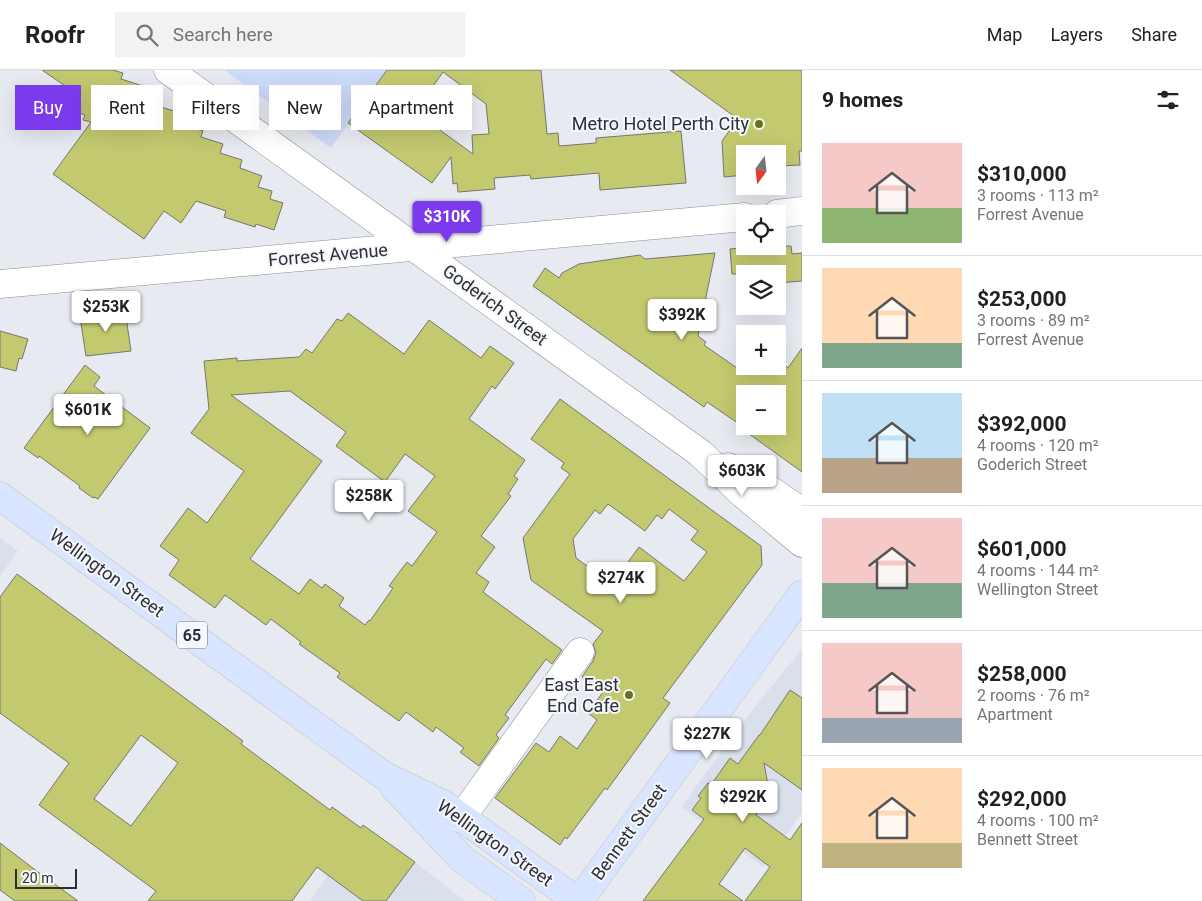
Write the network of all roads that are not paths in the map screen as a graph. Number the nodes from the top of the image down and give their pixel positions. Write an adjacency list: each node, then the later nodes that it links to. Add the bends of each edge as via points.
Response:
1 (168, 70): 5 (street, Goderich Street)
2 (802, 211): 3 (street)
3 (786, 213)
4 (736, 218): 5 (street, Forrest Avenue)
5 (416, 247): 6 (street, Forrest Avenue); 7 (street, Goderich Street)
6 (0, 284)
7 (700, 453): 9 (street, Goderich Street, via 754,479); 10 (street, Goderich Street)
8 (0, 496): 13 (main road, Wellington Street / 65)
9 (802, 512)
10 (802, 543)
11 (802, 594): 16 (main road, Bennett Street)
12 (580, 652): 14 (street)
13 (383, 775): 14 (main road, Wellington Street / 65, via 443,804); 15 (main road, Wellington Street / 65, via 462,859)
14 (461, 818): 16 (main road, Wellington Street / 65)
15 (520, 901)
16 (578, 901)

